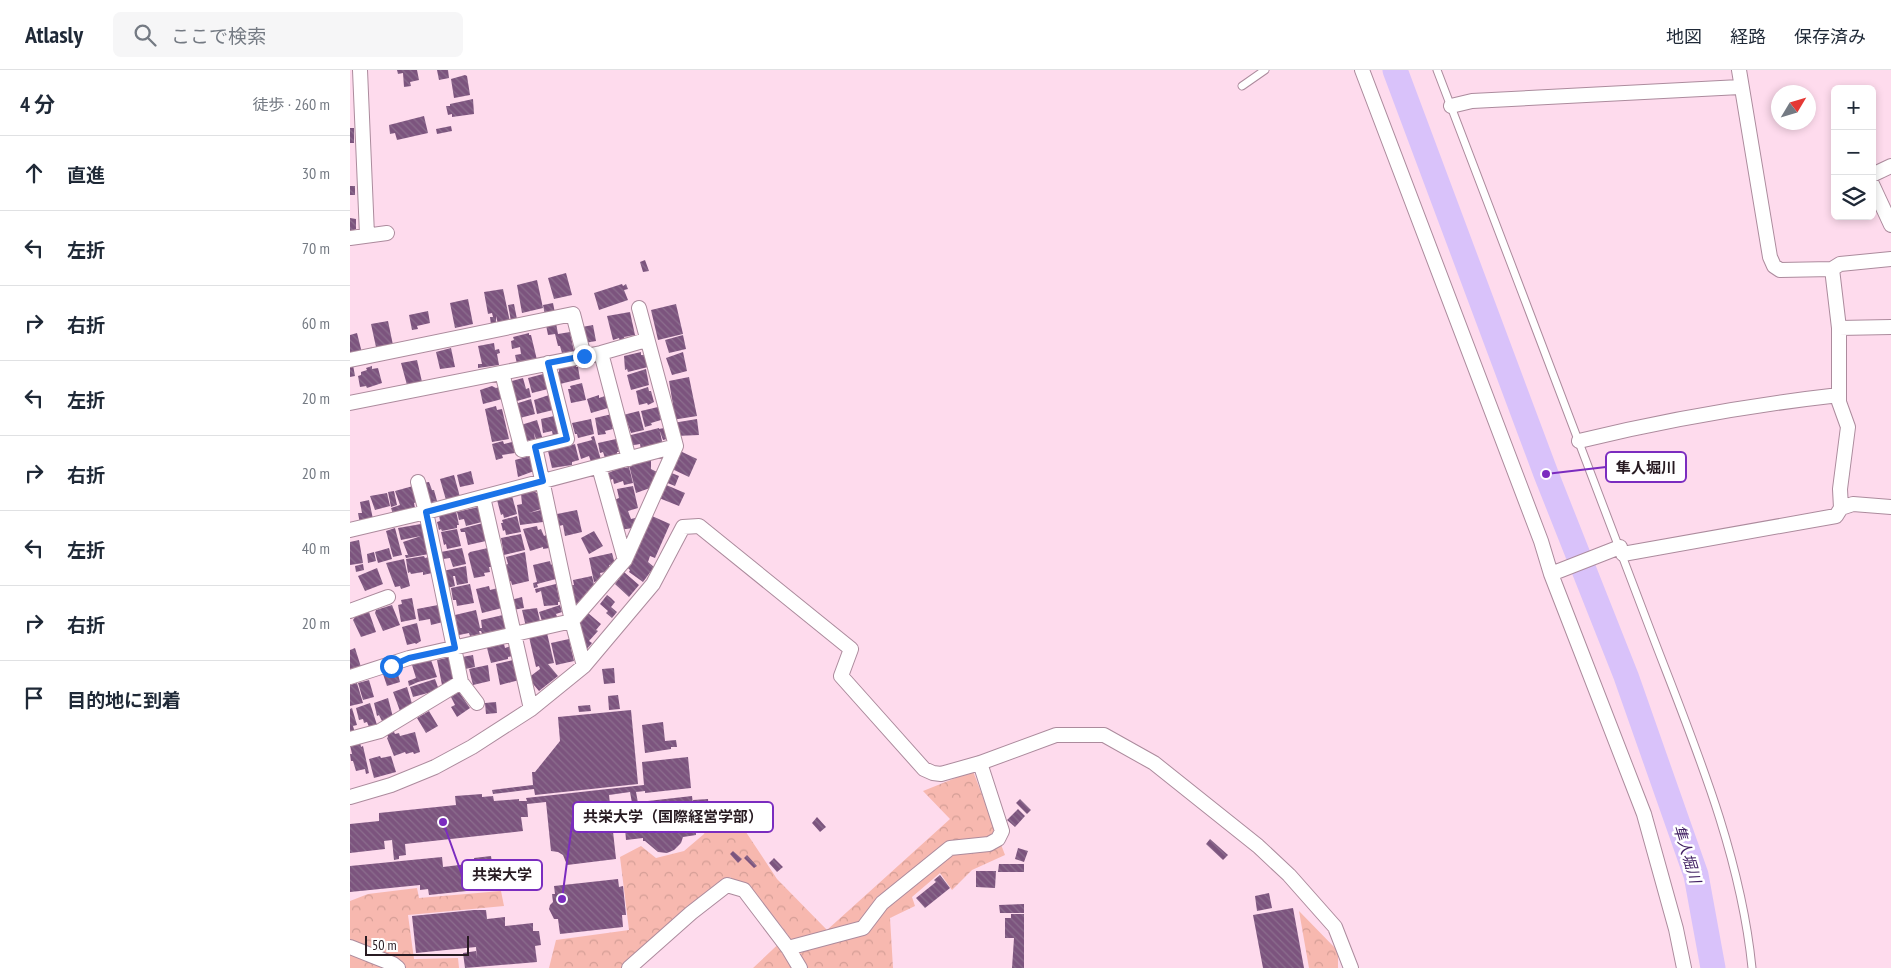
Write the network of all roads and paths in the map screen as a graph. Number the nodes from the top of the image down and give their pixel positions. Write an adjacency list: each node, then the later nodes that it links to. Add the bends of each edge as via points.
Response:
1 (360, 70): 14 (street)
2 (1265, 70): 6 (lane)
3 (1362, 70): 43 (street)
4 (1437, 70): 8 (lane)
5 (1738, 70): 7 (street)
6 (1242, 86)
7 (1740, 87): 8 (street, via 1472,101); 17 (street, via 1774,266 1780,270)
8 (1451, 106): 29 (lane)
9 (1891, 166): 10 (street)
10 (1876, 173)
11 (1876, 193): 12 (street)
12 (1891, 225)
13 (387, 233): 14 (street)
14 (367, 236): 15 (street)
15 (350, 238)
16 (1891, 259): 17 (street, via 1840,264)
17 (1832, 269): 20 (street)
18 (639, 308): 21 (street)
19 (1891, 327): 20 (street)
20 (1838, 328): 27 (street)
21 (646, 340): 22 (street); 30 (street)
22 (601, 353): 23 (street); 32 (street)
23 (584, 356): 24 (street, via 573,314); 25 (street)
24 (350, 360)
25 (548, 363): 26 (street); 31 (street, via 567,439)
26 (502, 373): 28 (street); 31 (street, via 522,450)
27 (1839, 395): 29 (street, via 1712,413); 38 (street, via 1848,427)
28 (350, 403)
29 (1579, 441): 41 (lane)
30 (676, 446): 32 (street); 42 (street)
31 (535, 447): 34 (street)
32 (629, 459): 33 (street)
33 (599, 467): 34 (street); 42 (street)
34 (543, 481): 36 (street); 46 (street)
35 (418, 482): 39 (street)
36 (483, 497): 39 (street); 47 (street)
37 (1891, 507): 38 (street, via 1853,504)
38 (1840, 508): 41 (street, via 1836,516)
39 (426, 512): 40 (street); 48 (street)
40 (350, 530)
41 (1622, 551): 43 (street); 64 (lane, via 1724,830)
42 (625, 560): 46 (street)
43 (1551, 574): 63 (street, via 1644,814)
44 (388, 597): 45 (street)
45 (350, 611)
46 (572, 621): 47 (street); 49 (street)
47 (514, 634): 48 (street); 53 (street)
48 (455, 648): 50 (street, via 409,658); 51 (street)
49 (584, 666): 53 (street); 55 (street, via 653,584 683,528 698,526 851,649 841,676 924,769 942,774)
50 (350, 677)
51 (461, 682): 52 (street); 54 (street, via 380,730)
52 (476, 704)
53 (532, 708): 56 (street, via 435,767)
54 (350, 739)
55 (980, 763): 58 (street, via 1002,831 998,839 988,844 950,848 882,903 862,928); 62 (street, via 1056,735 1104,734 1154,763 1258,846 1289,875 1335,927)
56 (350, 797)
57 (350, 947): 59 (street)
58 (788, 948): 60 (street, via 744,890 727,885); 61 (street)
59 (398, 968)
60 (629, 968)
61 (800, 968)
62 (1352, 968)
63 (1684, 968)
64 (1752, 968)

